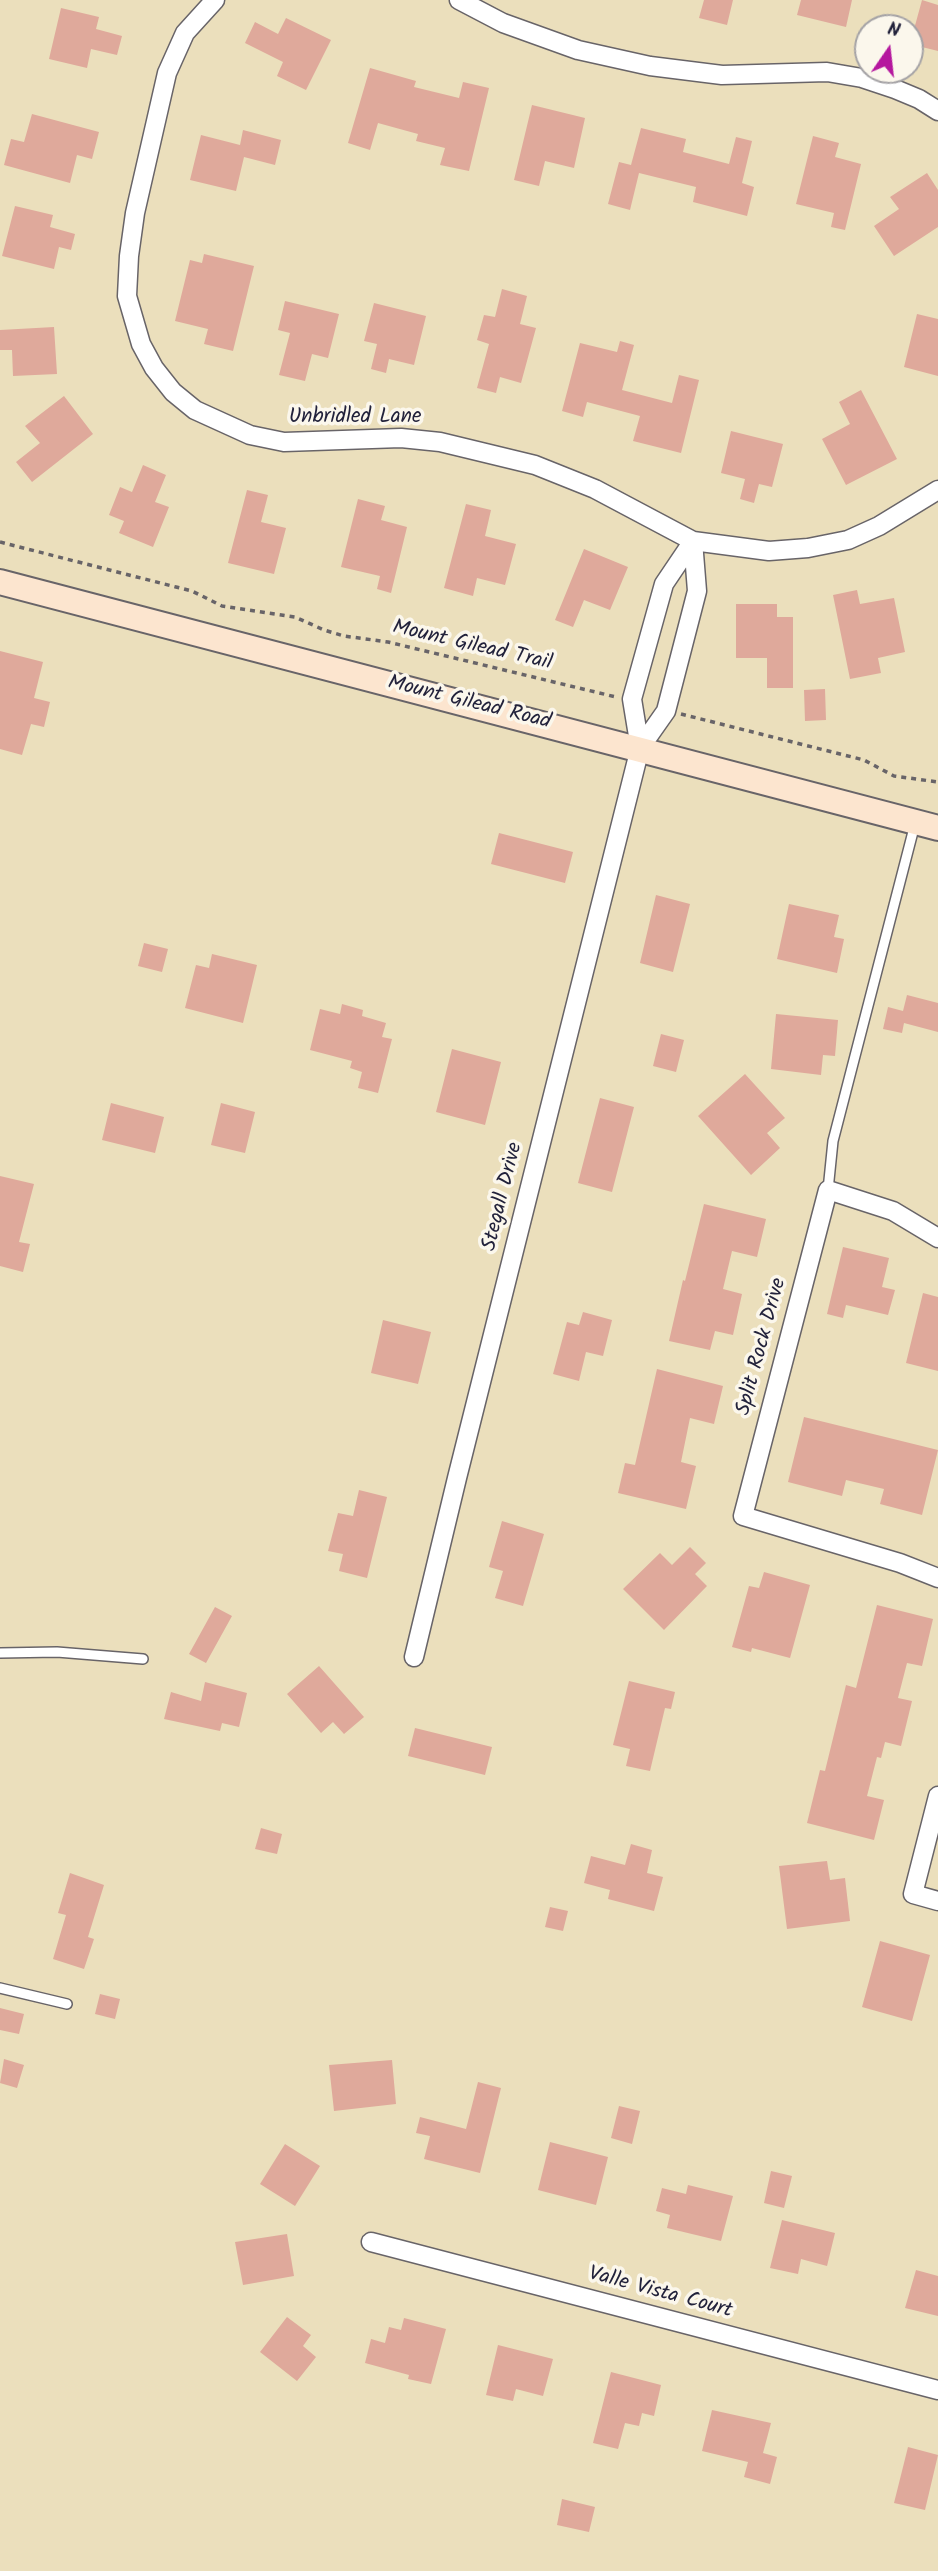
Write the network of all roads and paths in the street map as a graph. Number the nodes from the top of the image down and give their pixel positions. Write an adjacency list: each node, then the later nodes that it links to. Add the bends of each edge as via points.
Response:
1 (215, 0): 5 (street, Unbridled Lane, via 185,33 167,73 128,256 127,296 141,344 173,392 195,410 221,422 250,435 284,442 401,438 440,442 535,465 595,489)
2 (459, 0): 3 (street, via 503,23 578,50 722,75 827,72 895,89)
3 (938, 111)
4 (938, 490): 5 (street, Unbridled Lane, via 848,540 769,551)
5 (693, 541): 8 (street, via 664,584); 9 (street, via 697,591)
6 (0, 542): 8 (path, Mount Gilead Trail, via 192,591 222,607 295,617 344,636 388,642)
7 (0, 582): 10 (street, Mount Gilead Road)
8 (632, 701): 10 (street)
9 (666, 711): 10 (street); 11 (path, via 864,760 894,776)
10 (640, 748): 12 (street, Mount Gilead Road); 17 (street, Stegall Drive)
11 (938, 782)
12 (927, 825): 13 (lane, via 833,1141)
13 (828, 1190): 14 (street, via 893,1211); 15 (street, Split Rock Drive, via 743,1516)
14 (938, 1238)
15 (938, 1578)
16 (0, 1653): 18 (lane)
17 (414, 1657)
18 (143, 1658)
19 (938, 1796): 20 (street, via 913,1894)
20 (938, 1901)
21 (0, 1988): 22 (lane)
22 (67, 2004)
23 (371, 2242): 24 (street, Valle Vista Court)
24 (938, 2390)

